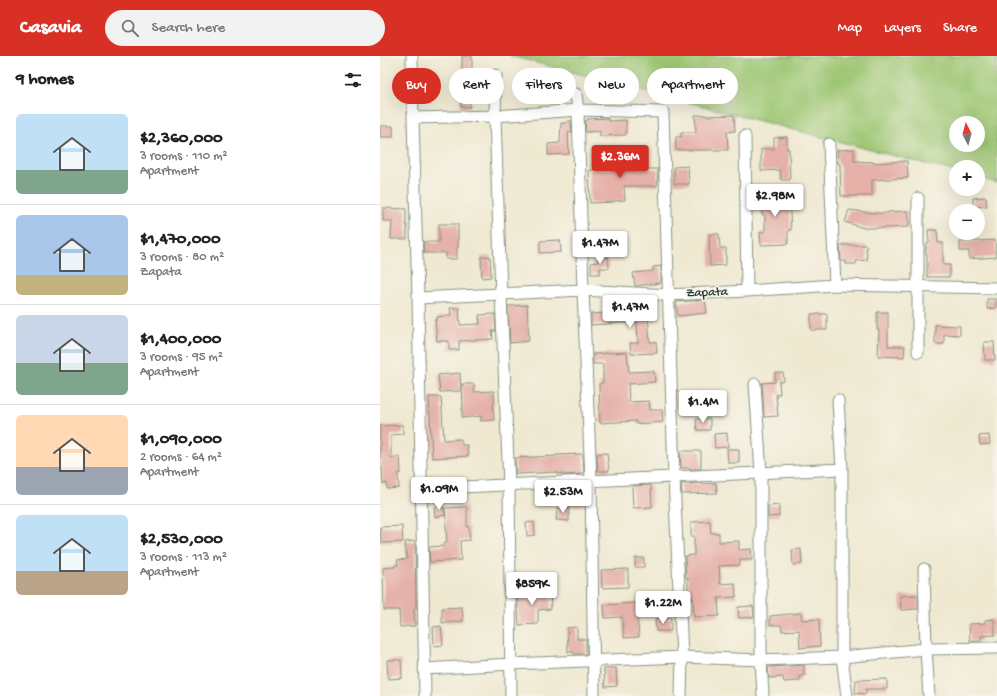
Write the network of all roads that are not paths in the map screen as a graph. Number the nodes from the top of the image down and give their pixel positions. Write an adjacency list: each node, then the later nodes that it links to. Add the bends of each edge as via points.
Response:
1 (412, 56): 6 (street)
2 (576, 94): 4 (street)
3 (495, 104): 5 (street)
4 (578, 110): 5 (street); 13 (street); 16 (street, via 663,112)
5 (495, 116): 6 (street); 15 (street)
6 (413, 118): 17 (street)
7 (745, 136): 14 (street)
8 (829, 144): 10 (street)
9 (918, 198): 11 (street)
10 (835, 286): 11 (street, Zapata); 14 (street, Zapata)
11 (917, 286): 12 (street, Zapata); 18 (street)
12 (997, 288)
13 (583, 290): 15 (street, Zapata); 16 (street, Zapata); 24 (street)
14 (747, 291): 16 (street, Zapata)
15 (501, 294): 17 (street, Zapata); 25 (street)
16 (668, 295): 23 (street)
17 (418, 298): 26 (street)
18 (918, 352)
19 (755, 384): 22 (street)
20 (838, 400): 21 (street)
21 (842, 469): 22 (street); 31 (street)
22 (761, 473): 23 (street); 32 (street)
23 (674, 477): 24 (street); 30 (street)
24 (591, 481): 25 (street); 33 (street)
25 (509, 485): 26 (street); 34 (street)
26 (421, 489): 35 (street)
27 (924, 569): 29 (street)
28 (997, 648): 29 (street)
29 (926, 649): 31 (street); 42 (street)
30 (682, 657): 32 (street); 33 (street); 39 (street)
31 (842, 657): 32 (street); 41 (street)
32 (761, 660): 40 (street)
33 (594, 661): 34 (street); 38 (street)
34 (511, 664): 35 (street); 37 (street)
35 (424, 669): 36 (street)
36 (425, 696)
37 (511, 696)
38 (594, 696)
39 (681, 696)
40 (763, 696)
41 (847, 696)
42 (929, 696)

